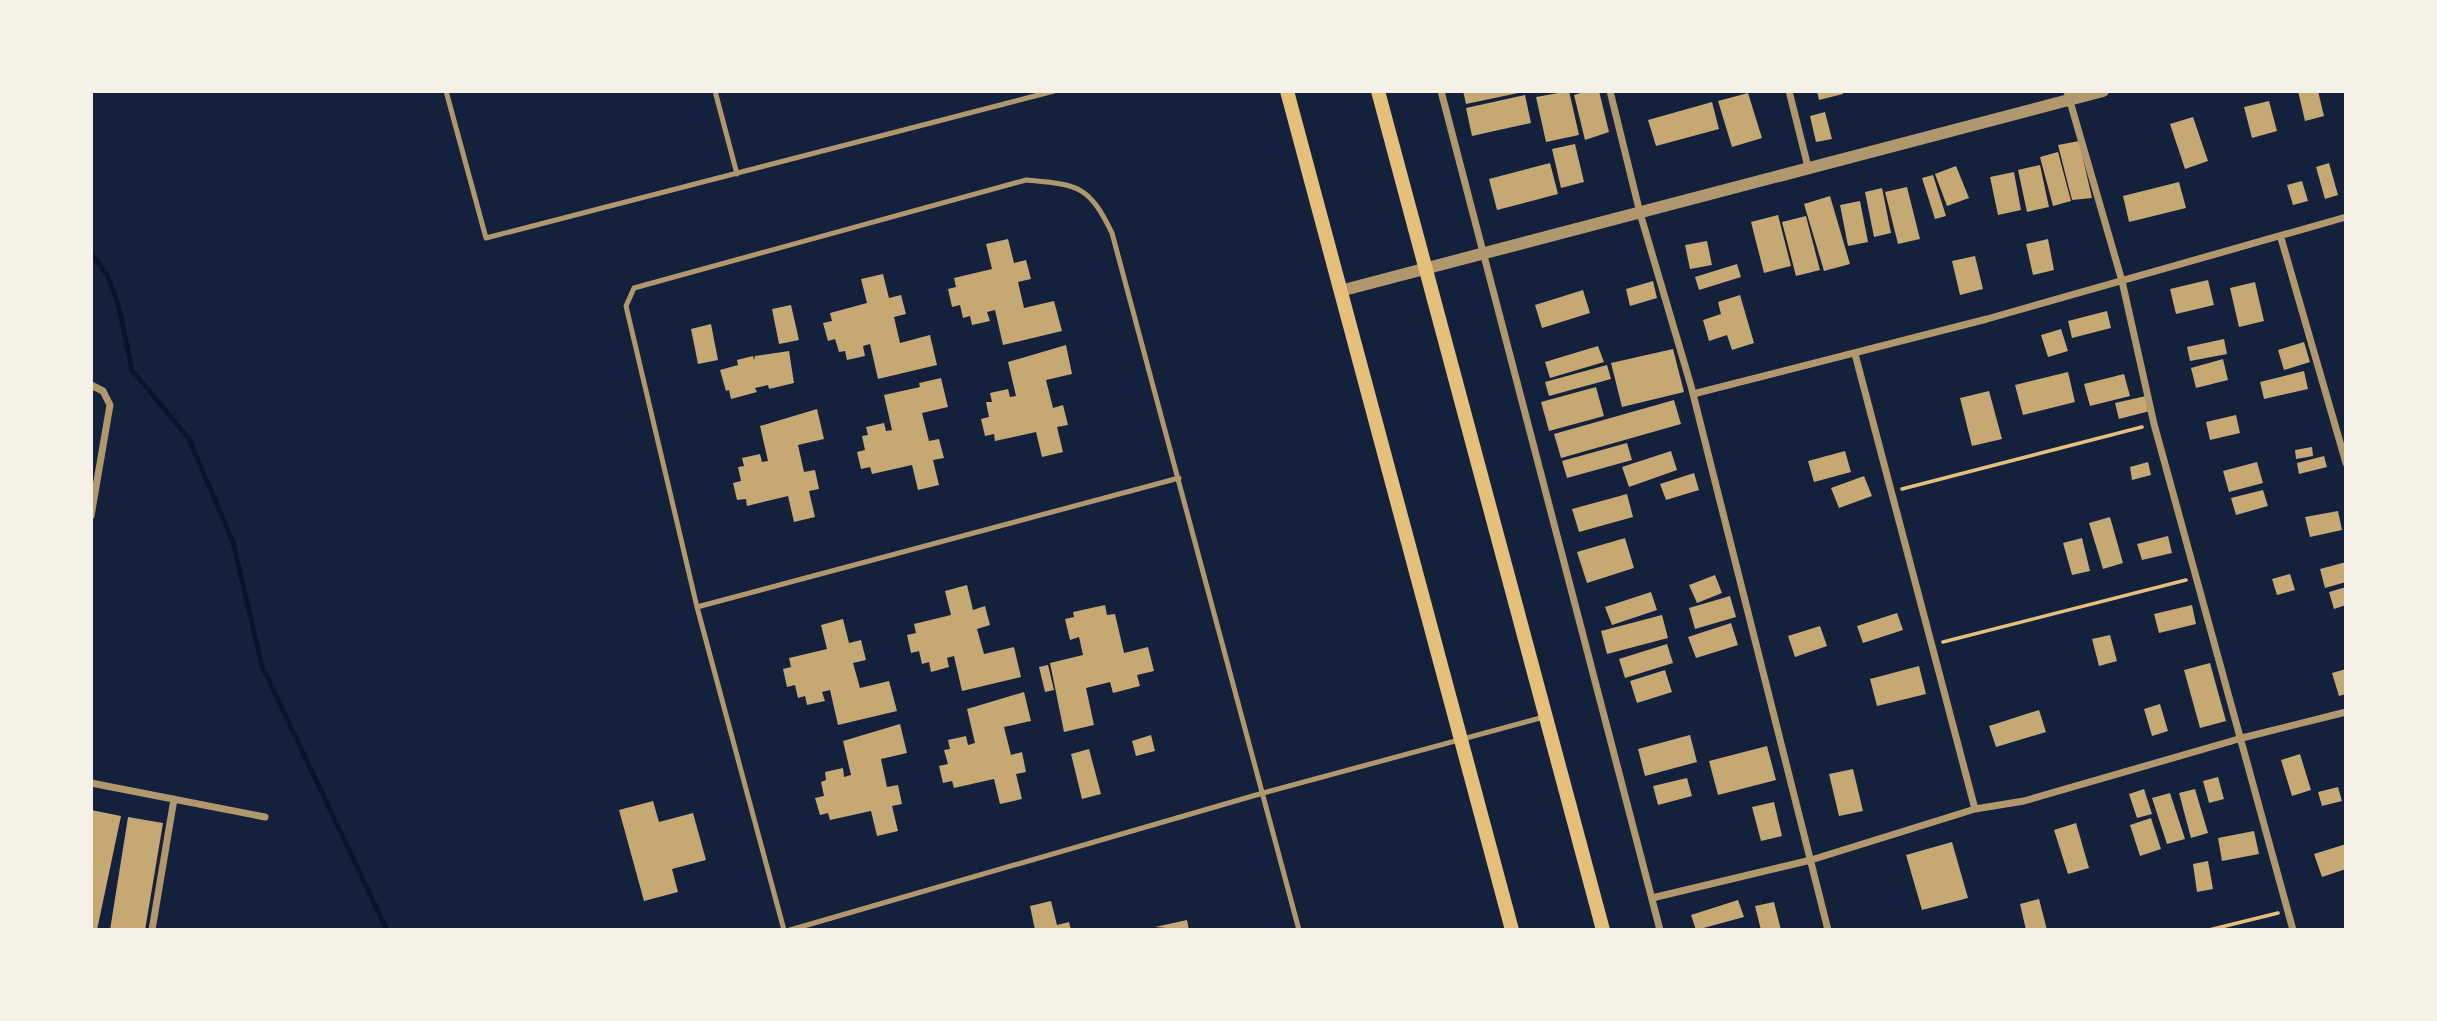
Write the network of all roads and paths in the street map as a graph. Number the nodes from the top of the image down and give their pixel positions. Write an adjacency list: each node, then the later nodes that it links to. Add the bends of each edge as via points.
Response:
1 (446, 91): 12 (lane, via 486,239)
2 (715, 91): 12 (lane)
3 (1054, 91): 12 (lane)
4 (1287, 91): 19 (main road)
5 (1378, 91): 17 (main road)
6 (1441, 91): 16 (street)
7 (1610, 91): 13 (street)
8 (1789, 91): 11 (street)
9 (2103, 91): 10 (street)
10 (2068, 96): 11 (street); 18 (street)
11 (1808, 167): 13 (street)
12 (737, 174)
13 (1640, 213): 16 (street); 22 (street)
14 (2346, 217): 15 (street)
15 (2281, 238): 18 (street); 24 (street)
16 (1485, 253): 17 (street); 41 (street)
17 (1425, 269): 19 (street); 32 (main road)
18 (2122, 281): 20 (street); 23 (street)
19 (1340, 291): 34 (main road)
20 (1855, 354): 22 (street); 26 (street)
21 (91, 385): 27 (street, via 103,391 110,405)
22 (1693, 394): 40 (street)
23 (2154, 424): 26 (path); 28 (street)
24 (2346, 463)
25 (1179, 478): 29 (lane); 29 (lane, via 1112,233 1096,201 1069,184 1026,180 634,288 626,306); 36 (lane)
26 (1892, 491): 30 (street)
27 (91, 516)
28 (2195, 577): 30 (path); 33 (street)
29 (697, 607): 44 (lane)
30 (1933, 644): 38 (street)
31 (2346, 712): 33 (street)
32 (1544, 717): 34 (lane); 48 (main road)
33 (2242, 738): 38 (street, via 2024,801); 42 (street)
34 (1459, 740): 36 (lane); 47 (main road)
35 (91, 783): 37 (street)
36 (1263, 793): 45 (lane); 46 (lane)
37 (174, 799): 39 (street); 43 (street)
38 (1975, 809): 40 (street)
39 (265, 817)
40 (1811, 860): 41 (street); 50 (street)
41 (1652, 898): 49 (street)
42 (2288, 910): 51 (path); 52 (street)
43 (152, 930)
44 (784, 930)
45 (790, 930)
46 (1299, 930)
47 (1512, 930)
48 (1603, 930)
49 (1660, 930)
50 (1828, 930)
51 (2208, 930)
52 (2293, 930)

